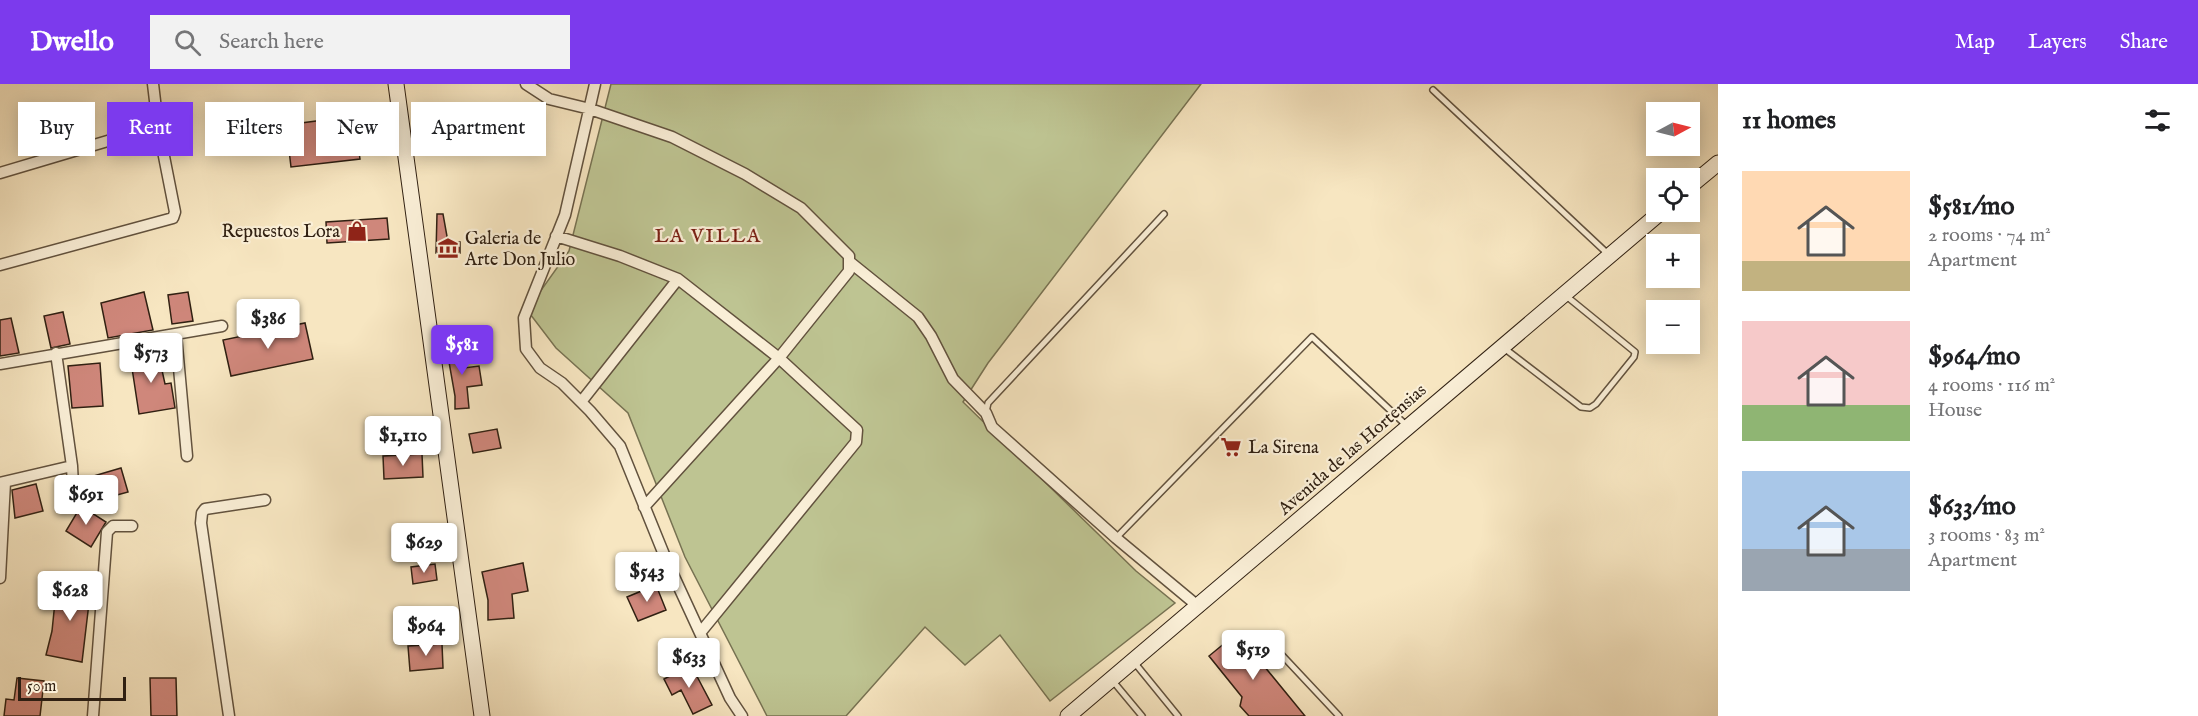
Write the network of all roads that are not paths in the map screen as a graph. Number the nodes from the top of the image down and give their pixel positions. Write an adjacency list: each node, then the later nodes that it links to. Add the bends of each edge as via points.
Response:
1 (153, 84): 8 (street)
2 (396, 84): 48 (main road)
3 (526, 84): 7 (street)
4 (547, 84): 7 (street)
5 (595, 84): 9 (street)
6 (1433, 90): 18 (lane)
7 (549, 99): 9 (street)
8 (155, 102)
9 (590, 110): 17 (street, via 565,215); 19 (street, via 672,137 745,174 801,208 849,256)
10 (107, 141): 13 (street)
11 (164, 156): 20 (street, via 173,218)
12 (1718, 163): 14 (main road)
13 (0, 173)
14 (1700, 178)
15 (1164, 214): 30 (lane, via 988,404)
16 (1649, 222): 18 (main road, Avenida de las Hortensias)
17 (556, 236): 21 (street); 29 (street, via 524,318 526,349 540,368)
18 (1610, 255): 22 (main road, Avenida de las Hortensias)
19 (851, 263): 27 (street, via 849,271); 30 (street, via 918,317 953,379)
20 (0, 265)
21 (678, 279): 27 (street); 29 (street)
22 (1564, 294): 25 (main road, Avenida de las Hortensias); 25 (lane, via 1635,352 1596,404 1581,407)
23 (222, 326): 24 (street)
24 (176, 335): 26 (street); 32 (street)
25 (1502, 346): 31 (main road, Avenida de las Hortensias)
26 (56, 353): 28 (street); 33 (street)
27 (779, 357): 37 (street); 42 (street, via 855,425 858,436)
28 (0, 364)
29 (580, 402): 37 (street, via 620,446)
30 (986, 413): 39 (street, via 992,427)
31 (1408, 426): 39 (lane, via 1312,337); 41 (main road, Avenida de las Hortensias)
32 (188, 456)
33 (72, 466): 34 (street); 36 (street)
34 (2, 482): 40 (street)
35 (265, 500): 47 (street, via 205,509 202,513)
36 (74, 506)
37 (644, 507): 42 (street)
38 (132, 526): 46 (street, via 112,526 106,532)
39 (1116, 538): 41 (street)
40 (0, 578)
41 (1199, 607): 44 (main road, Avenida de las Hortensias)
42 (700, 633): 49 (street, via 729,698)
43 (1264, 636): 53 (lane)
44 (1134, 662): 45 (main road, Avenida de las Hortensias); 52 (lane)
45 (1111, 678): 50 (main road, Avenida de las Hortensias); 51 (lane)
46 (93, 716)
47 (229, 716)
48 (482, 716)
49 (742, 716)
50 (1068, 716)
51 (1142, 716)
52 (1178, 716)
53 (1340, 716)

